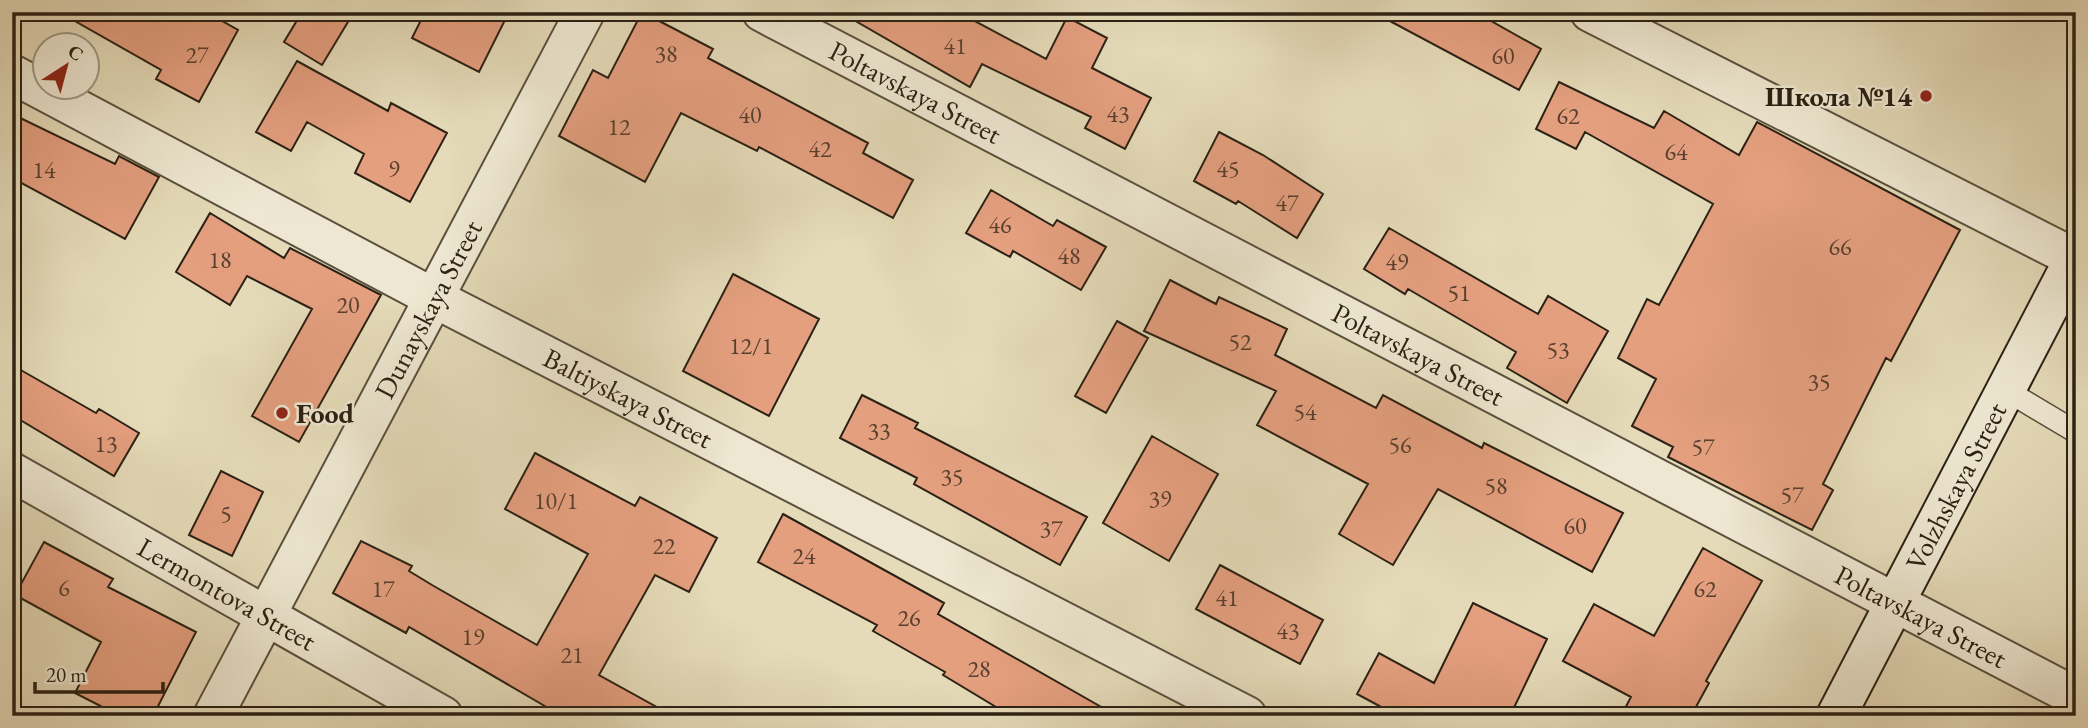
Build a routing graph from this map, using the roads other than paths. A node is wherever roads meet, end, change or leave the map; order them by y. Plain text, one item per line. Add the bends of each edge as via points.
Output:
1 (585, 12) edge
2 (762, 12) edge
3 (1590, 12) edge
4 (12, 74) edge
5 (2075, 257) edge
6 (433, 298) junction
7 (2004, 389) junction
8 (2076, 432) edge
9 (12, 472) edge
10 (1894, 604) junction
11 (265, 617) junction
12 (2076, 697) edge
13 (213, 716) edge
14 (443, 716) edge
15 (1247, 716) edge
16 (1836, 716) edge

1 - 6 street, Dunayskaya Street
2 - 10 street, Poltavskaya Street
3 - 5 street
4 - 6 street, Baltiyskaya Street
5 - 7 street, Volzhskaya Street
6 - 11 street, Dunayskaya Street
6 - 15 street, Baltiyskaya Street
7 - 8 lane
7 - 10 street, Volzhskaya Street
9 - 11 street, Lermontova Street
10 - 12 street, Poltavskaya Street
10 - 16 street, Volzhskaya Street
11 - 13 street, Dunayskaya Street
11 - 14 street, Lermontova Street

